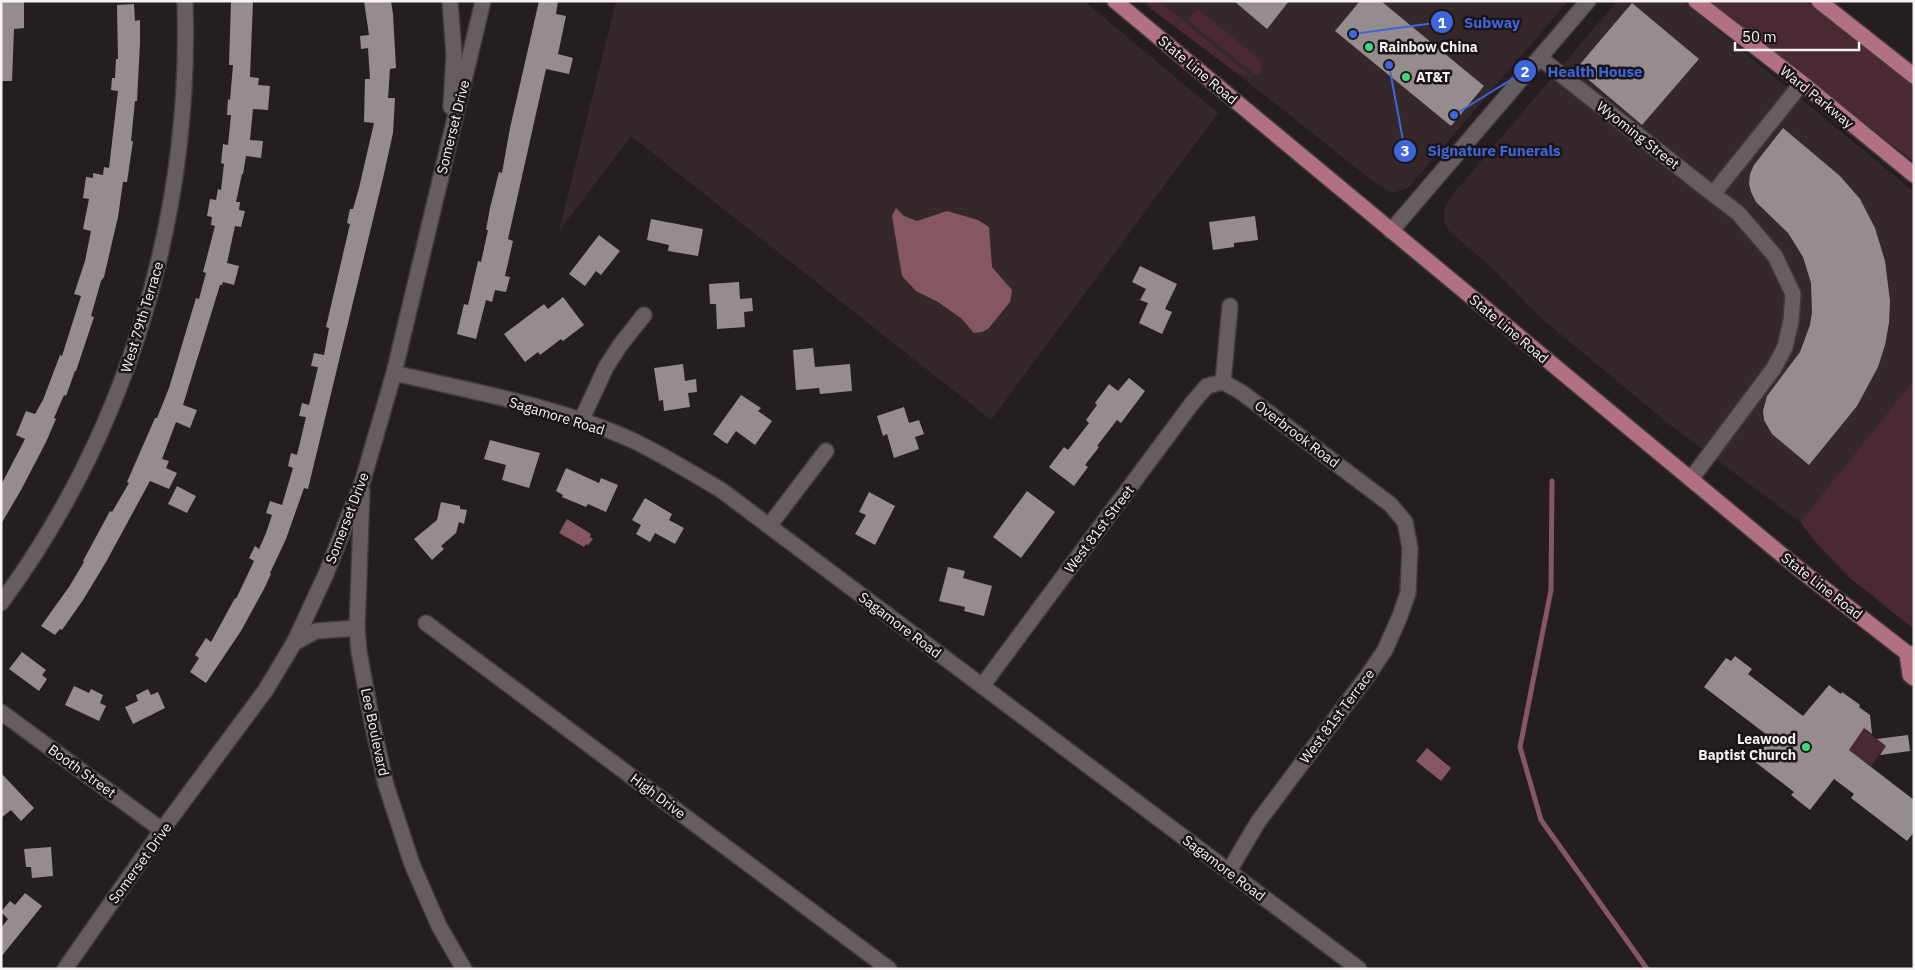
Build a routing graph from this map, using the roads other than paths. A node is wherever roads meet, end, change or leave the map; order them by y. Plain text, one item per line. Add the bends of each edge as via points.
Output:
1 (185, 1) edge
2 (450, 1) edge
3 (483, 1) edge
4 (1115, 1) edge
5 (1588, 1) edge
6 (1696, 1) edge
7 (1819, 1) edge
8 (1540, 58) junction
9 (1914, 76) edge
10 (1802, 83) junction
11 (448, 148) junction
12 (1914, 175) edge
13 (1713, 194) junction
14 (1392, 231) junction
15 (1230, 306) dead end
16 (644, 315) dead end
17 (394, 373) junction
18 (1223, 382) junction
19 (581, 421) junction
20 (826, 451) dead end
21 (1690, 479) junction
22 (363, 480) junction
23 (769, 526) junction
24 (1410, 548) joint
25 (1, 603) edge
26 (426, 623) dead end
27 (357, 628) junction
28 (294, 643) junction
29 (1910, 654) edge
30 (1914, 678) edge
31 (982, 686) junction
32 (1, 712) edge
33 (162, 830) junction
34 (1229, 871) junction
35 (64, 969) edge
36 (464, 969) edge
37 (890, 969) edge
38 (1358, 969) edge

1 - 25 street, West 79th Terrace via 184,86 174,187 145,315 109,412 72,490 44,541
2 - 11 street via 454,55
3 - 11 street, Somerset Drive
4 - 14 main road, State Line Road
5 - 8 street
6 - 10 main road, Ward Parkway
7 - 9 main road
8 - 13 street, Wyoming Street
8 - 14 street
10 - 12 main road, Ward Parkway
10 - 13 street
11 - 17 street, Somerset Drive
13 - 21 street, Wyoming Street via 1738,213 1776,256 1793,294 1791,321 1785,347 1774,368
14 - 21 main road, State Line Road
15 - 18 street
16 - 19 street via 606,367
17 - 19 street, Sagamore Road via 539,407
17 - 22 street, Somerset Drive
18 - 24 street, Overbrook Road via 1241,392 1392,505 1405,522
18 - 31 street, West 81st Street via 1207,386 1193,402
19 - 23 street, Sagamore Road via 670,459 721,490
20 - 23 street
21 - 29 main road, State Line Road via 1799,569
22 - 27 street, Lee Boulevard
22 - 28 street, Somerset Drive via 326,574
23 - 31 street, Sagamore Road
24 - 34 street, West 81st Terrace via 1408,593 1385,650 1258,822
26 - 37 street, High Drive
27 - 28 street via 316,631
27 - 36 street, Lee Boulevard via 370,713 386,785 412,864 439,926
28 - 33 street, Somerset Drive via 245,720
29 - 30 main road, State Line Road via 1910,675
31 - 34 street, Sagamore Road
32 - 33 street, Booth Street
33 - 35 street, Somerset Drive
34 - 38 street, Sagamore Road

